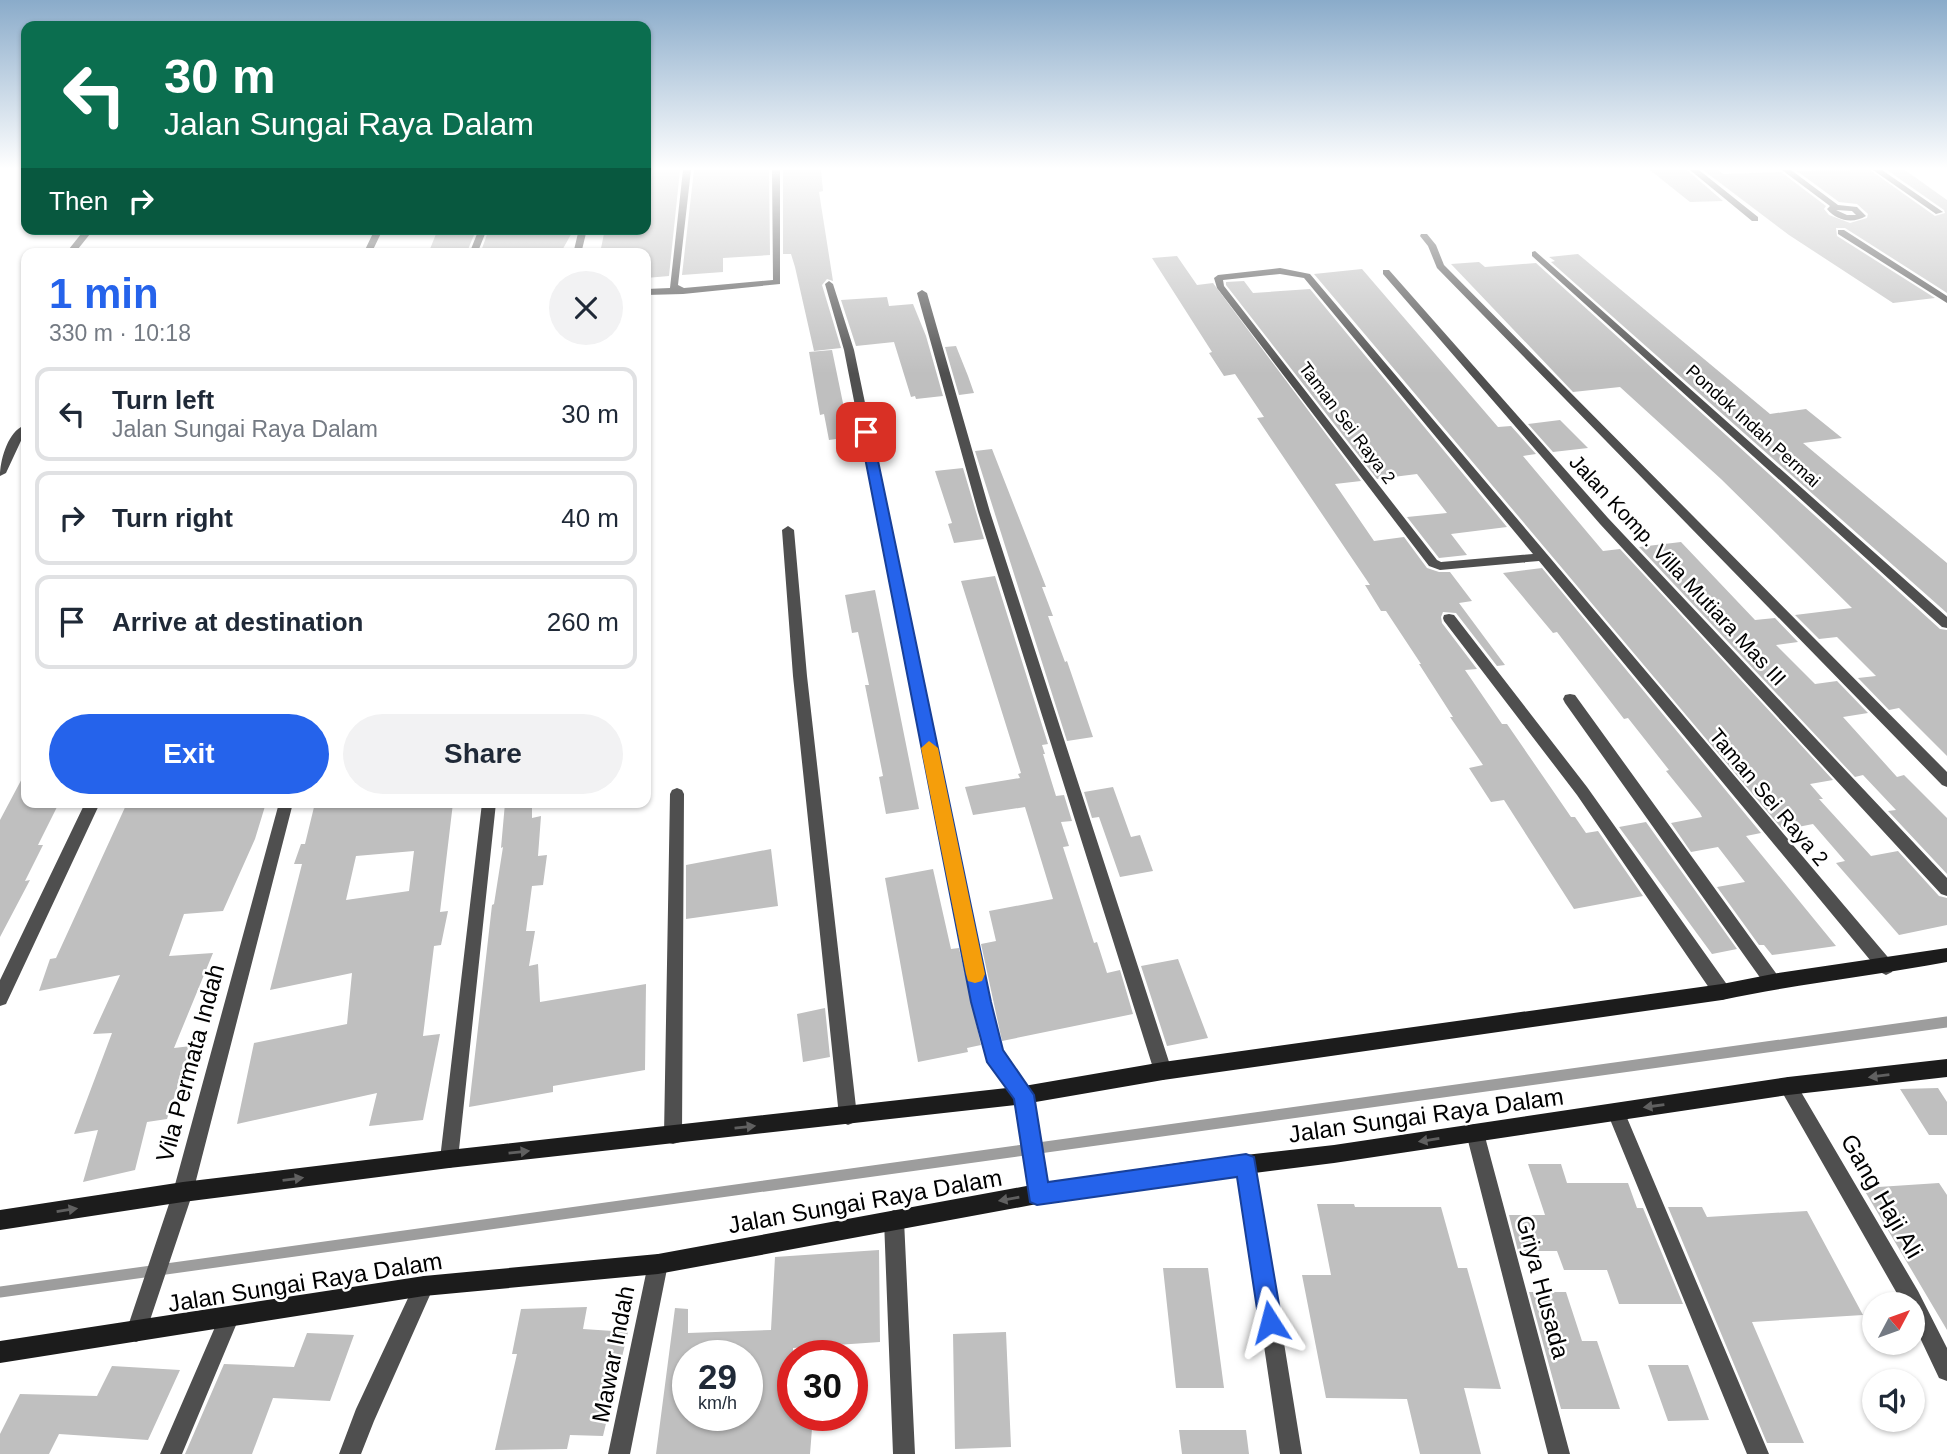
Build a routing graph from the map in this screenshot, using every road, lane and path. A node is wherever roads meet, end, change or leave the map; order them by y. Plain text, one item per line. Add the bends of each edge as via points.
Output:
1 (679, 238) edge
2 (777, 238) edge
3 (1426, 238) edge
4 (1850, 238) edge
5 (1535, 254) dead end
6 (1386, 272) dead end
7 (829, 284) dead end
8 (676, 290) junction
9 (651, 292) edge
10 (922, 293) dead end
11 (1947, 300) edge
12 (21, 430) dead end
13 (0, 473) edge
14 (788, 530) dead end
15 (1541, 557) junction
16 (1449, 618) dead end
17 (1947, 624) edge
18 (1570, 699) dead end
19 (1947, 781) edge
20 (677, 793) dead end
21 (91, 808) edge
22 (285, 808) edge
23 (488, 808) edge
24 (1947, 890) edge
25 (1947, 955) edge
26 (1886, 967) junction
27 (1772, 981) junction
28 (1722, 992) junction
29 (0, 998) edge
30 (1947, 1068) edge
31 (1163, 1071) junction
32 (1788, 1086) junction
33 (1026, 1104) junction
34 (1616, 1112) junction
35 (848, 1116) junction
36 (1475, 1133) junction
37 (673, 1135) junction
38 (449, 1159) junction
39 (1246, 1164) junction
40 (183, 1192) junction
41 (1037, 1194) junction
42 (0, 1220) edge
43 (894, 1220) junction
44 (658, 1264) junction
45 (424, 1286) junction
46 (229, 1318) junction
47 (136, 1332) junction
48 (0, 1352) edge
49 (1947, 1370) edge
50 (171, 1454) edge
51 (350, 1454) edge
52 (619, 1454) edge
53 (904, 1454) edge
54 (1291, 1454) edge
55 (1559, 1454) edge
56 (1758, 1454) edge

1 - 8 street
2 - 8 street via 777,282
3 - 19 street via 1440,266
4 - 11 street
5 - 17 street, Pondok Indah Permai
6 - 24 street, Jalan Komp. Villa Mutiara Mas III via 1604,521
7 - 33 street via 849,350 981,1002 995,1055
8 - 9 street
10 - 31 street via 984,512
12 - 13 street
14 - 35 street
15 - 15 street, Taman Sei Raya 2 via 1301,274 1280,271 1218,278 1430,560 1440,566
15 - 26 street, Taman Sei Raya 2
16 - 28 street via 1582,791
18 - 27 street
20 - 37 street
21 - 29 street
22 - 40 street, Vila Permata Indah
23 - 38 street
25 - 26 street
26 - 27 street
27 - 28 street
28 - 31 street
30 -> 32 street, Jalan Sungai Raya Dalam
31 - 33 street
32 -> 34 street, Jalan Sungai Raya Dalam
32 - 49 street, Gang Haji Ali via 1911,1298
33 - 35 street
33 - 41 street
34 - 36 street, Jalan Sungai Raya Dalam
34 - 56 street
37 -> 35 street
36 -> 39 street, Jalan Sungai Raya Dalam
36 - 55 street, Griya Husada
38 -> 37 street
40 -> 38 street
39 - 41 street, Jalan Sungai Raya Dalam
39 - 54 street
42 -> 40 street
40 - 47 street, Vila Permata Indah
41 -> 43 street, Jalan Sungai Raya Dalam
43 - 44 street, Jalan Sungai Raya Dalam
43 - 53 street
44 - 45 street, Jalan Sungai Raya Dalam
44 - 52 street, Mawar Indah
45 - 46 street, Jalan Sungai Raya Dalam
45 - 51 street
46 - 47 street, Jalan Sungai Raya Dalam
46 - 50 street
47 - 48 street, Jalan Sungai Raya Dalam

